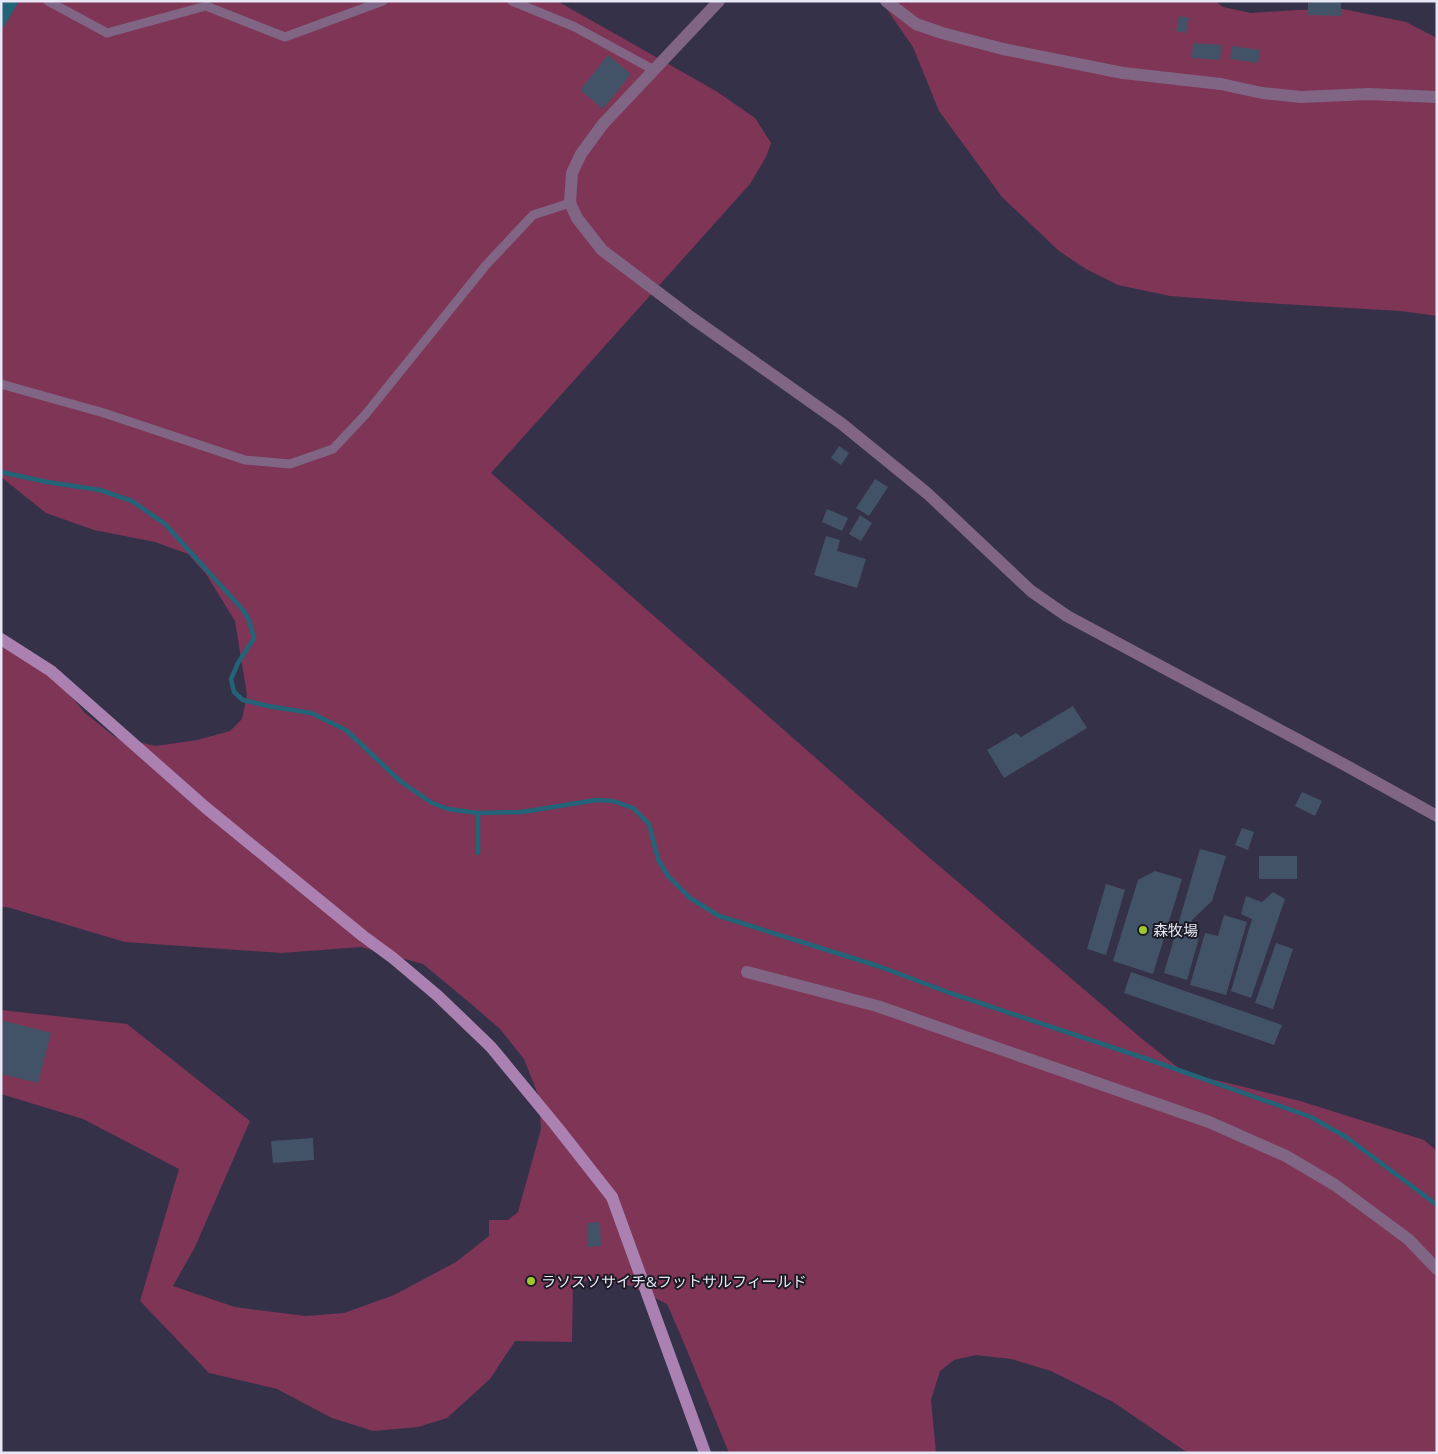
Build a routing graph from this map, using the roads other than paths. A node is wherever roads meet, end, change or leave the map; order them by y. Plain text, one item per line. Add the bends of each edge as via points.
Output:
1 (48, 1) edge
2 (383, 1) edge
3 (512, 1) edge
4 (719, 1) edge
5 (886, 1) edge
6 (654, 70) junction
7 (1437, 97) edge
8 (570, 203) junction
9 (1, 384) edge
10 (1, 639) edge
11 (1437, 816) edge
12 (747, 972) dead end
13 (1437, 1270) edge
14 (705, 1453) edge

1 - 2 lane via 107,33 206,6 284,37
3 - 6 lane via 575,27
4 - 6 street
5 - 7 street via 916,24 942,33 1123,73 1301,97 1368,94
6 - 8 street via 603,124 581,154 572,172
8 - 9 lane via 533,215 486,265 334,449 290,464 246,460
8 - 11 street via 577,218 602,250 842,424 928,494 1031,591 1067,616
10 - 14 street via 51,671 205,807 423,983 491,1047 612,1197
12 - 13 street via 877,1006 1210,1122 1286,1156 1335,1185 1408,1239

